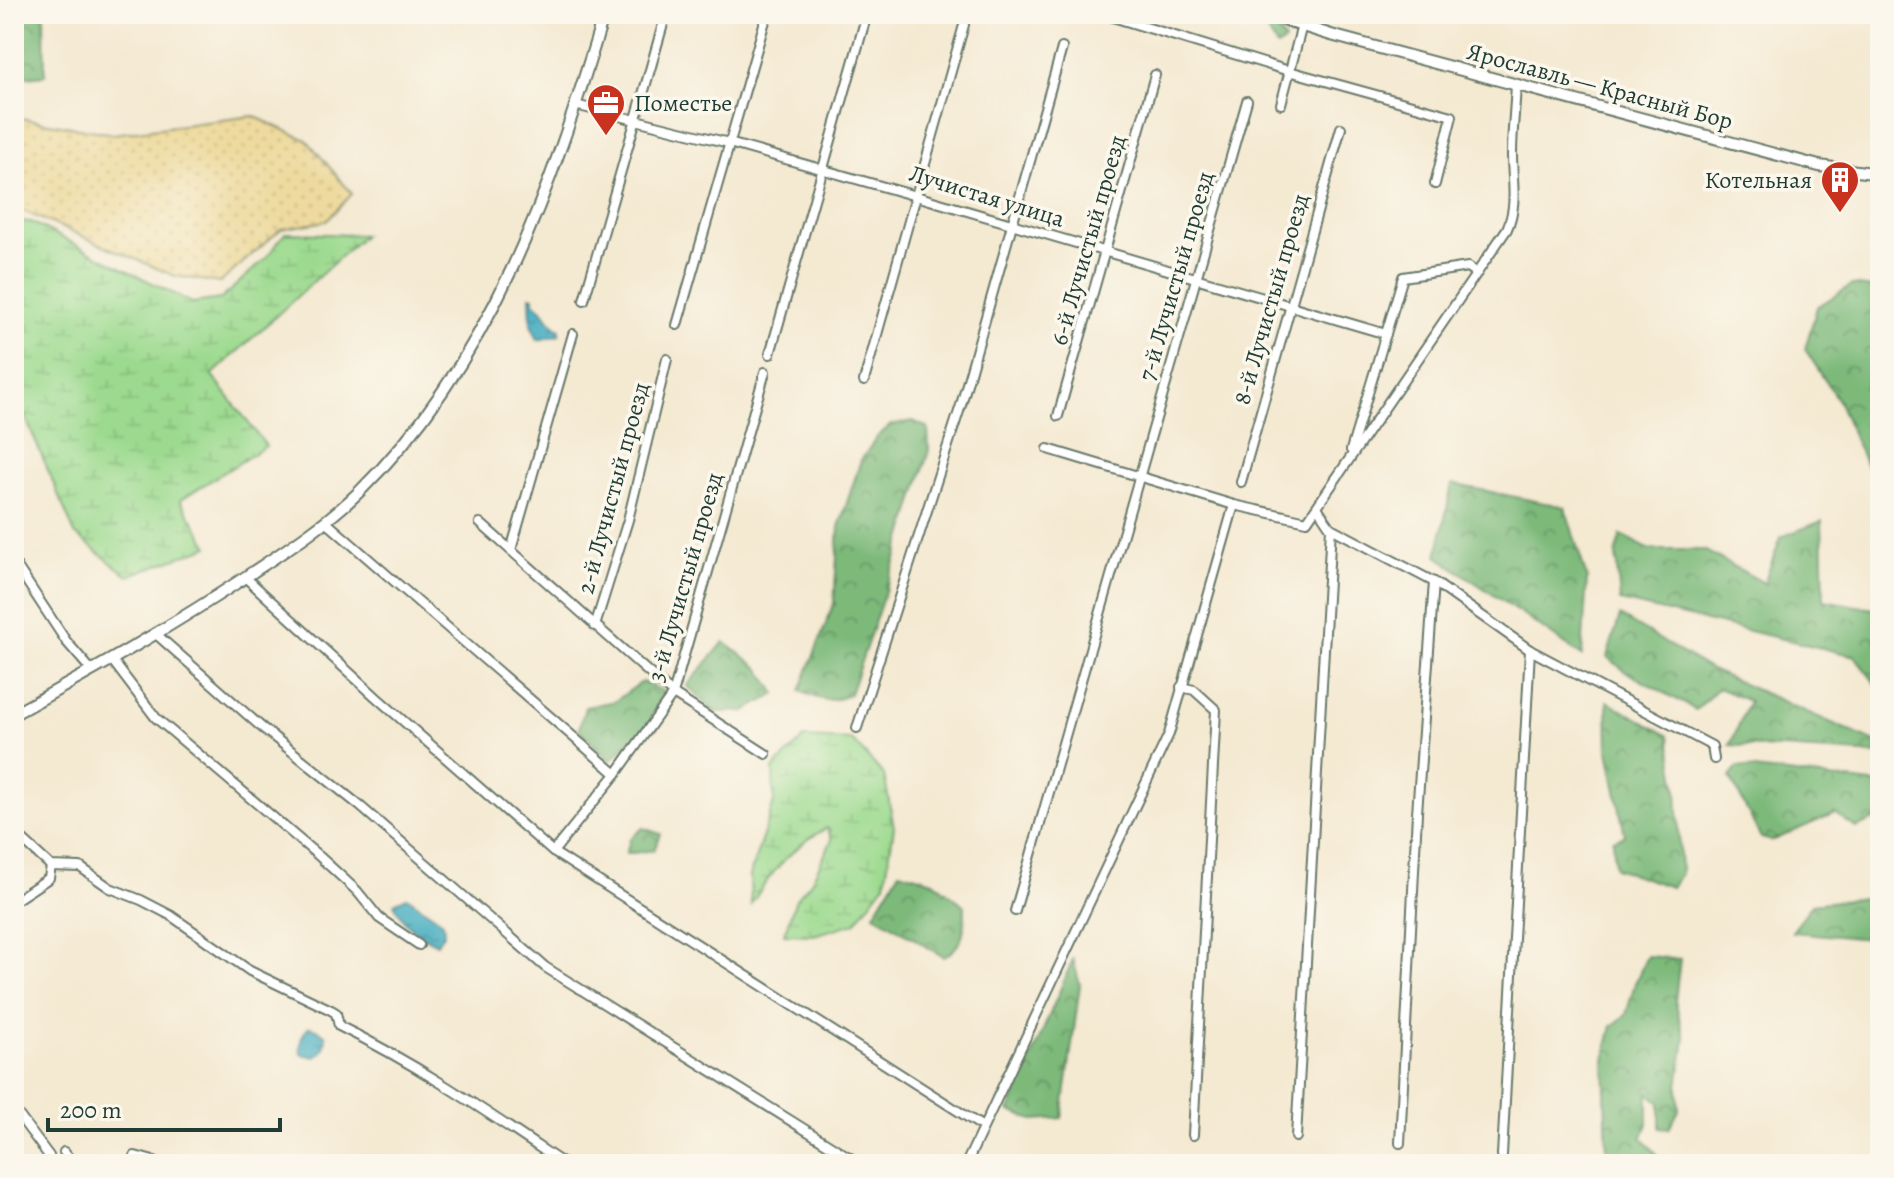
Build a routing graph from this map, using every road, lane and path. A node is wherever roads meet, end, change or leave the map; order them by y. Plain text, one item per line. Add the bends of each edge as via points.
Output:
1 (604, 14) edge
2 (666, 14) edge
3 (767, 14) edge
4 (867, 14) edge
5 (1103, 14) edge
6 (1265, 14) edge
7 (1304, 20) edge
8 (964, 25) dead end
9 (1062, 48) dead end
10 (1289, 71) junction
11 (1155, 75) dead end
12 (1516, 84) junction
13 (1247, 101) dead end
14 (1281, 104) dead end
15 (575, 105) junction
16 (636, 120) junction
17 (1341, 128) dead end
18 (729, 143) junction
19 (823, 170) junction
20 (1880, 174) edge
21 (1435, 184) dead end
22 (916, 196) junction
23 (1012, 225) junction
24 (1106, 252) junction
25 (1477, 273) junction
26 (1196, 279) junction
27 (584, 300) dead end
28 (1288, 307) junction
29 (677, 325) dead end
30 (573, 334) dead end
31 (1386, 334) junction
32 (770, 354) dead end
33 (667, 359) dead end
34 (765, 372) dead end
35 (864, 381) dead end
36 (1058, 416) dead end
37 (1048, 449) dead end
38 (1349, 459) junction
39 (1139, 479) junction
40 (1241, 482) dead end
41 (1234, 505) junction
42 (1317, 507) junction
43 (325, 521) junction
44 (480, 523) dead end
45 (1331, 528) junction
46 (511, 550) junction
47 (14, 562) edge
48 (245, 577) junction
49 (1434, 582) junction
50 (595, 626) junction
51 (156, 634) junction
52 (1530, 650) junction
53 (112, 660) junction
54 (92, 671) junction
55 (1181, 687) junction
56 (673, 694) junction
57 (14, 714) edge
58 (857, 728) dead end
59 (766, 754) dead end
60 (1714, 759) dead end
61 (616, 774) junction
62 (14, 832) edge
63 (553, 852) junction
64 (51, 866) junction
65 (14, 901) edge
66 (1015, 911) dead end
67 (419, 945) dead end
68 (14, 1109) edge
69 (983, 1127) junction
70 (1193, 1135) dead end
71 (1296, 1137) dead end
72 (1400, 1143) dead end
73 (64, 1152) dead end
74 (1502, 1155) dead end
75 (49, 1156) dead end
76 (135, 1156) dead end
77 (74, 1164) edge
78 (164, 1164) edge
79 (564, 1164) edge
80 (860, 1164) edge
81 (966, 1164) edge

1 - 15 street
2 - 16 street
3 - 18 street
4 - 19 street
5 - 10 street
6 - 7 street, Ярославль — Красный Бор
7 - 10 street
7 - 12 street, Ярославль — Красный Бор
8 - 22 street
9 - 23 street
10 - 14 street
10 - 21 street via 1452,116
11 - 24 street, 6-й Лучистый проезд
12 - 20 street, Ярославль — Красный Бор via 1819,166
12 - 25 street via 1514,214
13 - 26 street, 7-й Лучистый проезд
15 - 16 street, Лучистая улица
15 - 43 street via 530,232 477,340 435,404 359,492
16 - 18 street, Лучистая улица
16 - 27 street
17 - 28 street, 8-й Лучистый проезд
18 - 19 street, Лучистая улица
18 - 29 street
19 - 22 street, Лучистая улица
19 - 32 street
22 - 23 street, Лучистая улица
22 - 35 street
23 - 24 street, Лучистая улица
23 - 58 street via 961,405
24 - 26 street, Лучистая улица
24 - 36 street, 6-й Лучистый проезд
25 - 31 street via 1468,267 1403,277
25 - 38 street
26 - 28 street, Лучистая улица
26 - 39 street, 7-й Лучистый проезд
28 - 31 street, Лучистая улица
28 - 40 street, 8-й Лучистый проезд
30 - 46 street
31 - 38 street
33 - 50 street, 2-й Лучистый проезд via 628,520
34 - 56 street, 3-й Лучистый проезд
37 - 39 street
38 - 42 street
39 - 41 street
39 - 66 street, 7-й Лучистый проезд
41 - 42 street via 1307,521
41 - 55 street
42 - 45 street
43 - 48 street
43 - 61 street
44 - 46 street
45 - 49 street
45 - 71 street
46 - 50 street
47 - 54 street
48 - 51 street
48 - 63 street
49 - 52 street
49 - 72 street
50 - 56 street
51 - 53 street
51 - 80 street via 545,967
52 - 60 street via 1712,746
52 - 74 street
53 - 54 street
53 - 67 street via 156,718 320,857 379,918
54 - 57 street
55 - 69 street via 1169,734
55 - 70 street via 1194,690 1216,710
56 - 59 street
56 - 61 street, 3-й Лучистый проезд
61 - 63 street, 3-й Лучистый проезд
62 - 64 street
63 - 69 street
64 - 65 street via 49,878
64 - 79 street via 80,867 110,888 170,915 250,971 336,1013 339,1026 385,1048
68 - 75 street
69 - 81 street
73 - 77 street
76 - 78 street

